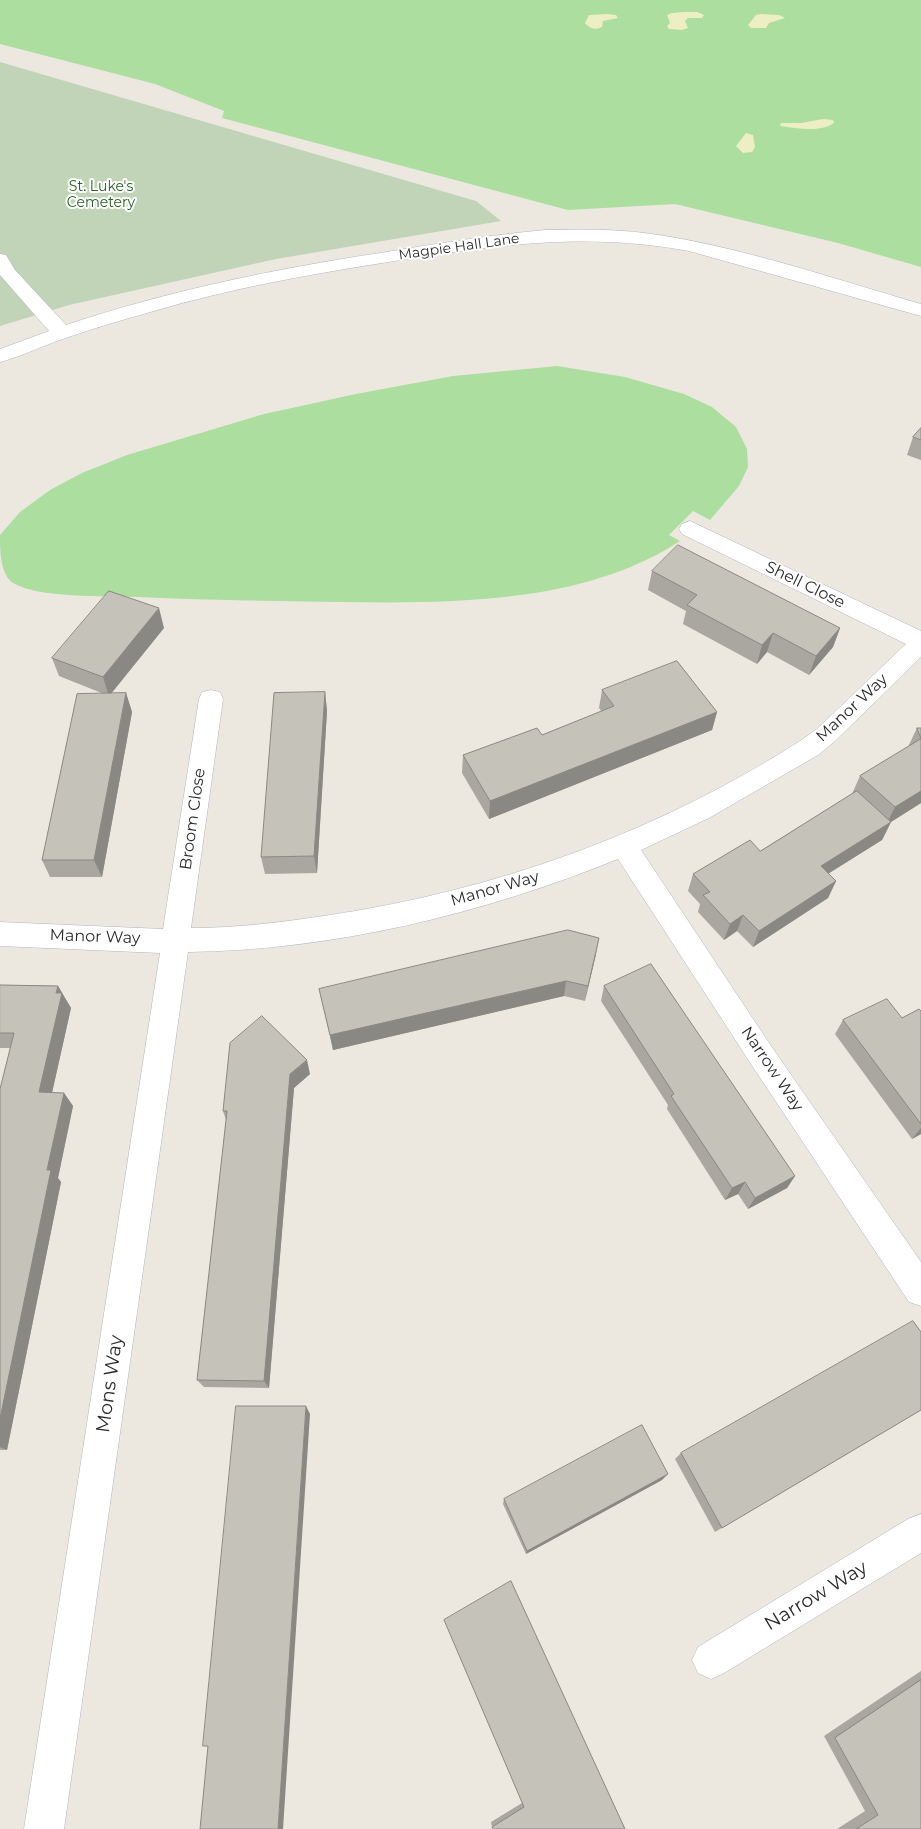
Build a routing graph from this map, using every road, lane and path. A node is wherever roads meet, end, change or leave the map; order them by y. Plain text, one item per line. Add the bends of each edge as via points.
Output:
1 (0, 259) edge
2 (921, 310) edge
3 (62, 333) junction
4 (0, 356) edge
5 (690, 529) dead end
6 (921, 642) edge
7 (211, 699) dead end
8 (624, 847) junction
9 (0, 934) edge
10 (176, 940) junction
11 (921, 1290) edge
12 (921, 1532) edge
13 (711, 1660) dead end
14 (44, 1829) edge

1 - 3 street via 7,272
2 - 3 street, Magpie Hall Lane via 689,245 630,237 555,235 445,248 282,276 173,299
3 - 4 street, Magpie Hall Lane
5 - 6 street, Shell Close
6 - 8 street, Manor Way via 816,743 716,804
7 - 10 street, Broom Close
8 - 10 street, Manor Way via 454,901 379,919 226,939
8 - 11 street, Narrow Way
9 - 10 street, Manor Way
10 - 14 street, Mons Way
12 - 13 street, Narrow Way

